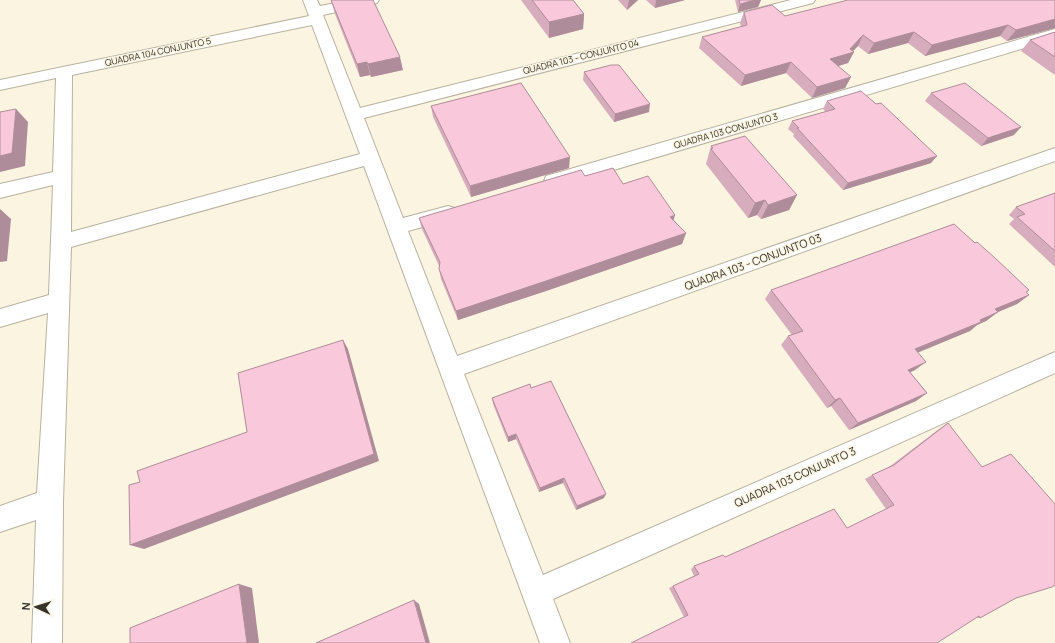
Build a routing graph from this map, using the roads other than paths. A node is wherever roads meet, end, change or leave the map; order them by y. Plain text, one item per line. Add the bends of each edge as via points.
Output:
1 (372, 0) edge
2 (808, 0) edge
3 (314, 11) edge
4 (1055, 34) edge
5 (64, 72) junction
6 (0, 85) edge
7 (354, 115) junction
8 (1055, 154) edge
9 (370, 158) junction
10 (62, 176) junction
11 (535, 187) edge
12 (0, 191) edge
13 (466, 207) edge
14 (397, 227) junction
15 (61, 242) junction
16 (60, 301) junction
17 (0, 318) edge
18 (1055, 362) edge
19 (451, 369) junction
20 (50, 502) junction
21 (0, 519) edge
22 (536, 592) junction
23 (47, 643) edge
24 (555, 643) edge

1 - 3 street, QUADRA 104 CONJUNTO 5
2 - 7 street, QUADRA 103 - CONJUNTO 04
3 - 5 street, QUADRA 104 CONJUNTO 5
3 - 7 street
4 - 11 street, QUADRA 103 CONJUNTO 3
5 - 6 street, QUADRA 104 CONJUNTO 5
5 - 10 street
7 - 9 street
8 - 19 street, QUADRA 103 - CONJUNTO 03
9 - 14 street
9 - 15 street
10 - 12 street
10 - 15 street
13 - 14 street
14 - 19 street
15 - 16 street
16 - 17 street
16 - 20 street
18 - 22 street, QUADRA 103 CONJUNTO 3
19 - 22 street
20 - 21 street
20 - 23 street
22 - 24 street

